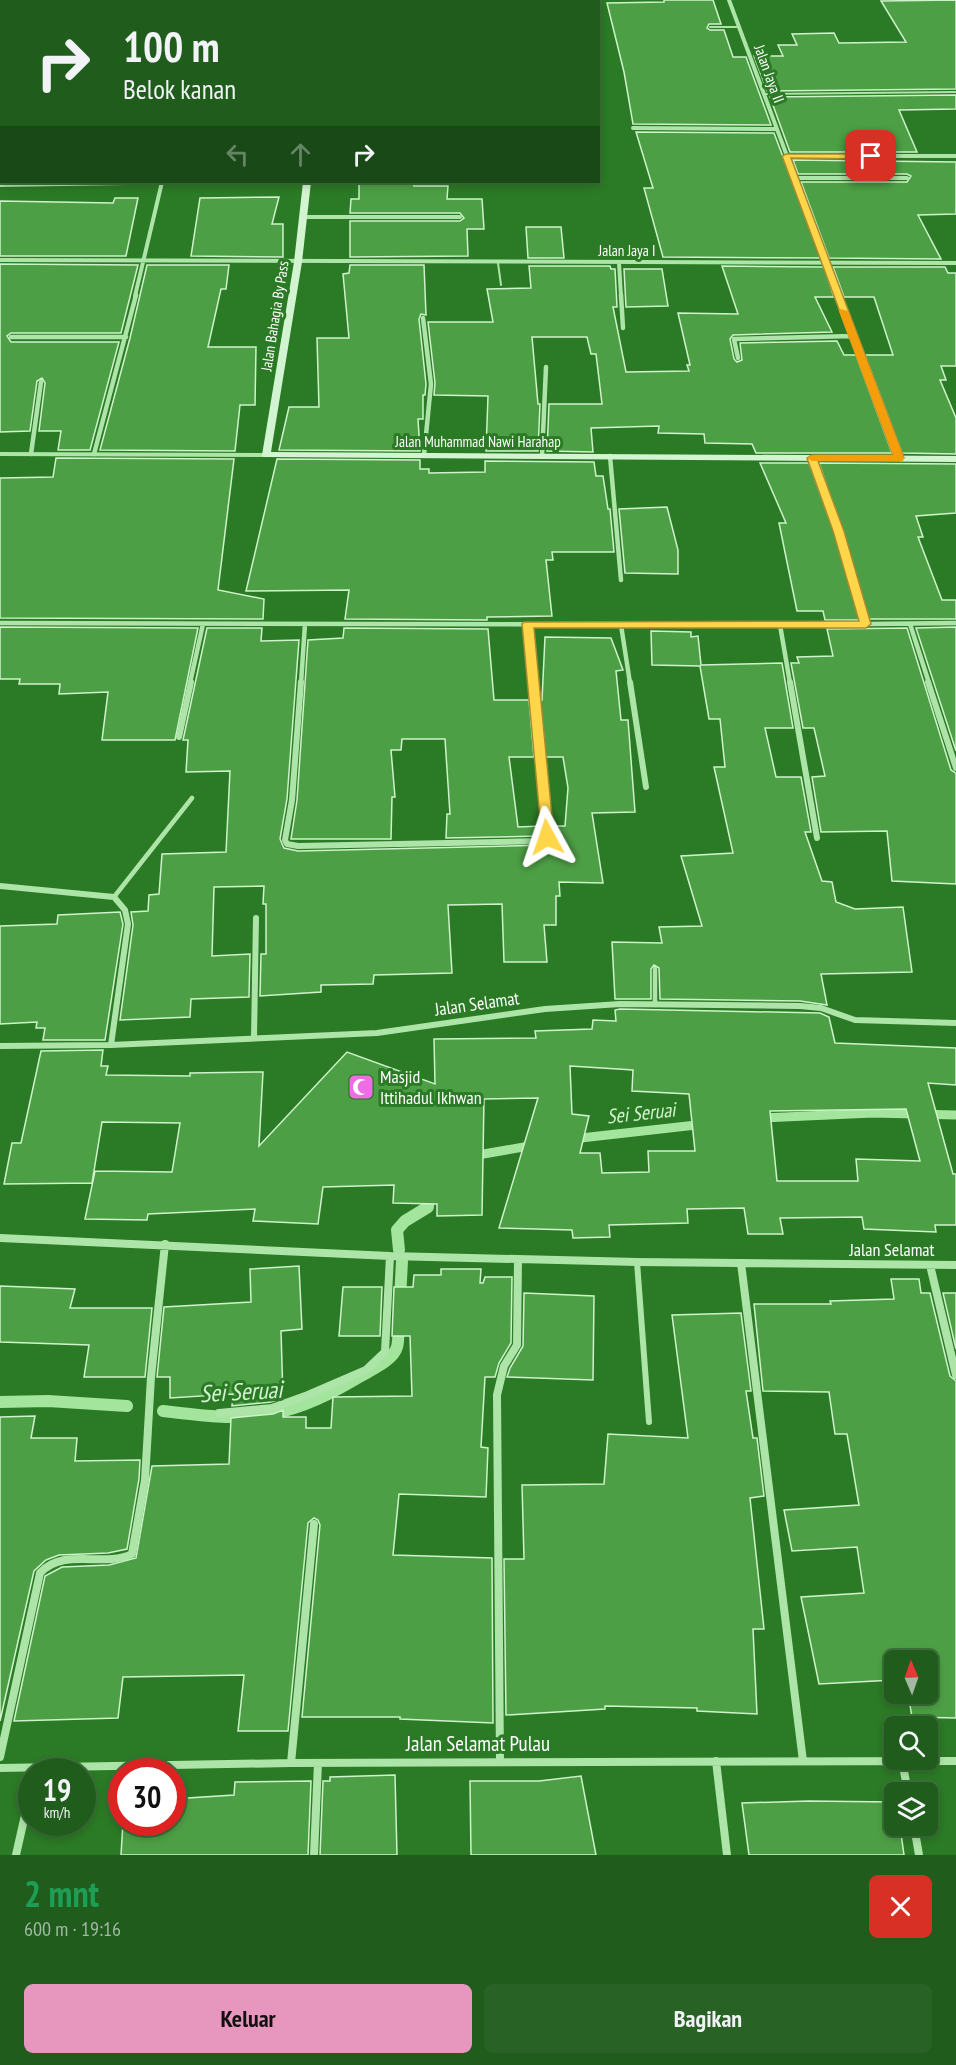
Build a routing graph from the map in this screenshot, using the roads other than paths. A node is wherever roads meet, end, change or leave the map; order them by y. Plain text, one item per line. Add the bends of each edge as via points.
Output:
1 (729, 0) edge
2 (710, 27) dead end
3 (740, 27) junction
4 (956, 92) edge
5 (764, 94) junction
6 (633, 128) dead end
7 (777, 129) junction
8 (786, 156) junction
9 (956, 156) edge
10 (794, 178) junction
11 (907, 178) dead end
12 (108, 183) edge
13 (162, 183) edge
14 (307, 183) edge
15 (0, 185) edge
16 (303, 217) junction
17 (460, 217) dead end
18 (0, 260) edge
19 (144, 260) junction
20 (298, 262) junction
21 (498, 263) junction
22 (619, 263) junction
23 (825, 263) junction
24 (956, 263) edge
25 (501, 285) dead end
26 (423, 318) dead end
27 (623, 328) dead end
28 (853, 336) junction
29 (11, 337) dead end
30 (126, 338) junction
31 (738, 358) dead end
32 (546, 367) dead end
33 (41, 382) dead end
34 (0, 454) edge
35 (31, 454) junction
36 (94, 454) junction
37 (266, 455) junction
38 (424, 455) junction
39 (542, 456) junction
40 (610, 456) junction
41 (812, 458) junction
42 (899, 458) junction
43 (956, 459) edge
44 (621, 580) dead end
45 (0, 623) edge
46 (956, 623) edge
47 (203, 624) junction
48 (306, 624) junction
49 (528, 624) junction
50 (866, 624) junction
51 (910, 624) junction
52 (621, 625) junction
53 (780, 625) junction
54 (179, 737) dead end
55 (956, 768) edge
56 (646, 787) dead end
57 (192, 798) dead end
58 (817, 838) dead end
59 (0, 886) edge
60 (114, 897) junction
61 (256, 918) dead end
62 (655, 969) dead end
63 (655, 1005) junction
64 (956, 1023) edge
65 (254, 1038) junction
66 (111, 1045) junction
67 (0, 1046) edge
68 (0, 1238) edge
69 (165, 1244) junction
70 (390, 1256) junction
71 (518, 1259) junction
72 (637, 1262) junction
73 (741, 1263) junction
74 (930, 1265) junction
75 (956, 1265) edge
76 (956, 1375) edge
77 (219, 1413) dead end
78 (649, 1422) dead end
79 (314, 1524) dead end
80 (0, 1757) edge
81 (716, 1761) junction
82 (803, 1761) junction
83 (884, 1761) edge
84 (938, 1761) edge
85 (956, 1761) edge
86 (500, 1762) junction
87 (291, 1763) junction
88 (318, 1763) junction
89 (0, 1768) edge
90 (96, 1768) edge
91 (18, 1769) edge
92 (20, 1836) edge
93 (916, 1836) edge
94 (16, 1855) edge
95 (314, 1855) edge
96 (727, 1855) edge
97 (919, 1855) edge

1 - 3 street, Jalan Jaya II
2 - 3 lane
3 - 5 street, Jalan Jaya II
4 - 5 lane
5 - 7 street, Jalan Jaya II
6 - 7 street
7 - 8 street, Jalan Jaya II
8 - 9 street
8 - 10 street, Jalan Jaya II
10 - 11 street
10 - 23 street, Jalan Jaya II
12 - 15 street
13 - 19 street
14 - 16 main road, Jalan Bahagia By Pass
16 - 17 street
16 - 20 main road, Jalan Bahagia By Pass
18 - 19 street, Jalan Jaya I
19 - 20 street, Jalan Jaya I
19 - 30 street
20 - 21 street, Jalan Jaya I
20 - 37 main road, Jalan Bahagia By Pass
21 - 22 street, Jalan Jaya I
21 - 25 lane
22 - 23 street, Jalan Jaya I
22 - 27 street
23 - 24 street, Jalan Jaya I
23 - 28 street, Jalan Jaya II
26 - 38 street via 431,384
28 - 31 street via 734,339
28 - 42 street, Jalan Jaya II
29 - 30 street
30 - 36 street
32 - 39 street
33 - 35 street
34 - 35 street, Jalan Muhammad Nawi Harahap
35 - 36 street, Jalan Muhammad Nawi Harahap
36 - 37 street, Jalan Muhammad Nawi Harahap
37 - 38 main road, Jalan Muhammad Nawi Harahap
38 - 39 main road, Jalan Muhammad Nawi Harahap
39 - 40 main road, Jalan Muhammad Nawi Harahap
40 - 41 main road, Jalan Muhammad Nawi Harahap
40 - 44 street
41 - 42 main road, Jalan Muhammad Nawi Harahap
41 - 50 street
42 - 43 main road, Jalan Muhammad Nawi Harahap
45 - 47 street
46 - 51 street
47 - 48 street
47 - 54 street
48 - 49 street
48 - 49 street via 292,800 285,840 298,846 545,839
49 - 52 street
50 - 51 street
50 - 53 street
51 - 55 street
52 - 53 street
52 - 56 street
53 - 58 street
57 - 60 lane
59 - 60 street
60 - 66 street via 125,910 128,924
61 - 65 street
62 - 63 lane
63 - 64 street, Jalan Selamat via 800,1006 821,1008 855,1020
63 - 65 street, Jalan Selamat via 545,1009 377,1033
65 - 66 street, Jalan Selamat
66 - 67 street, Jalan Selamat
68 - 69 street, Jalan Selamat
69 - 70 street, Jalan Selamat
69 - 80 street via 145,1480 132,1554 127,1558 61,1561 44,1567 40,1573
70 - 71 street, Jalan Selamat
70 - 77 street via 385,1352 366,1370 272,1408
71 - 72 street, Jalan Selamat
71 - 86 street via 517,1345 504,1366 497,1395
72 - 73 street, Jalan Selamat
72 - 78 lane
73 - 74 street, Jalan Selamat
73 - 82 street
74 - 75 street, Jalan Selamat
74 - 76 street
79 - 87 street
81 - 82 street, Jalan Selamat Pulau
81 - 86 street, Jalan Selamat Pulau
81 - 96 street
82 - 83 street, Jalan Selamat Pulau
84 - 85 street, Jalan Selamat Pulau
86 - 88 street, Jalan Selamat Pulau
87 - 88 street, Jalan Selamat Pulau
87 - 90 street, Jalan Selamat Pulau
88 - 95 street
89 - 91 street, Jalan Selamat Pulau
92 - 94 street
93 - 97 street

